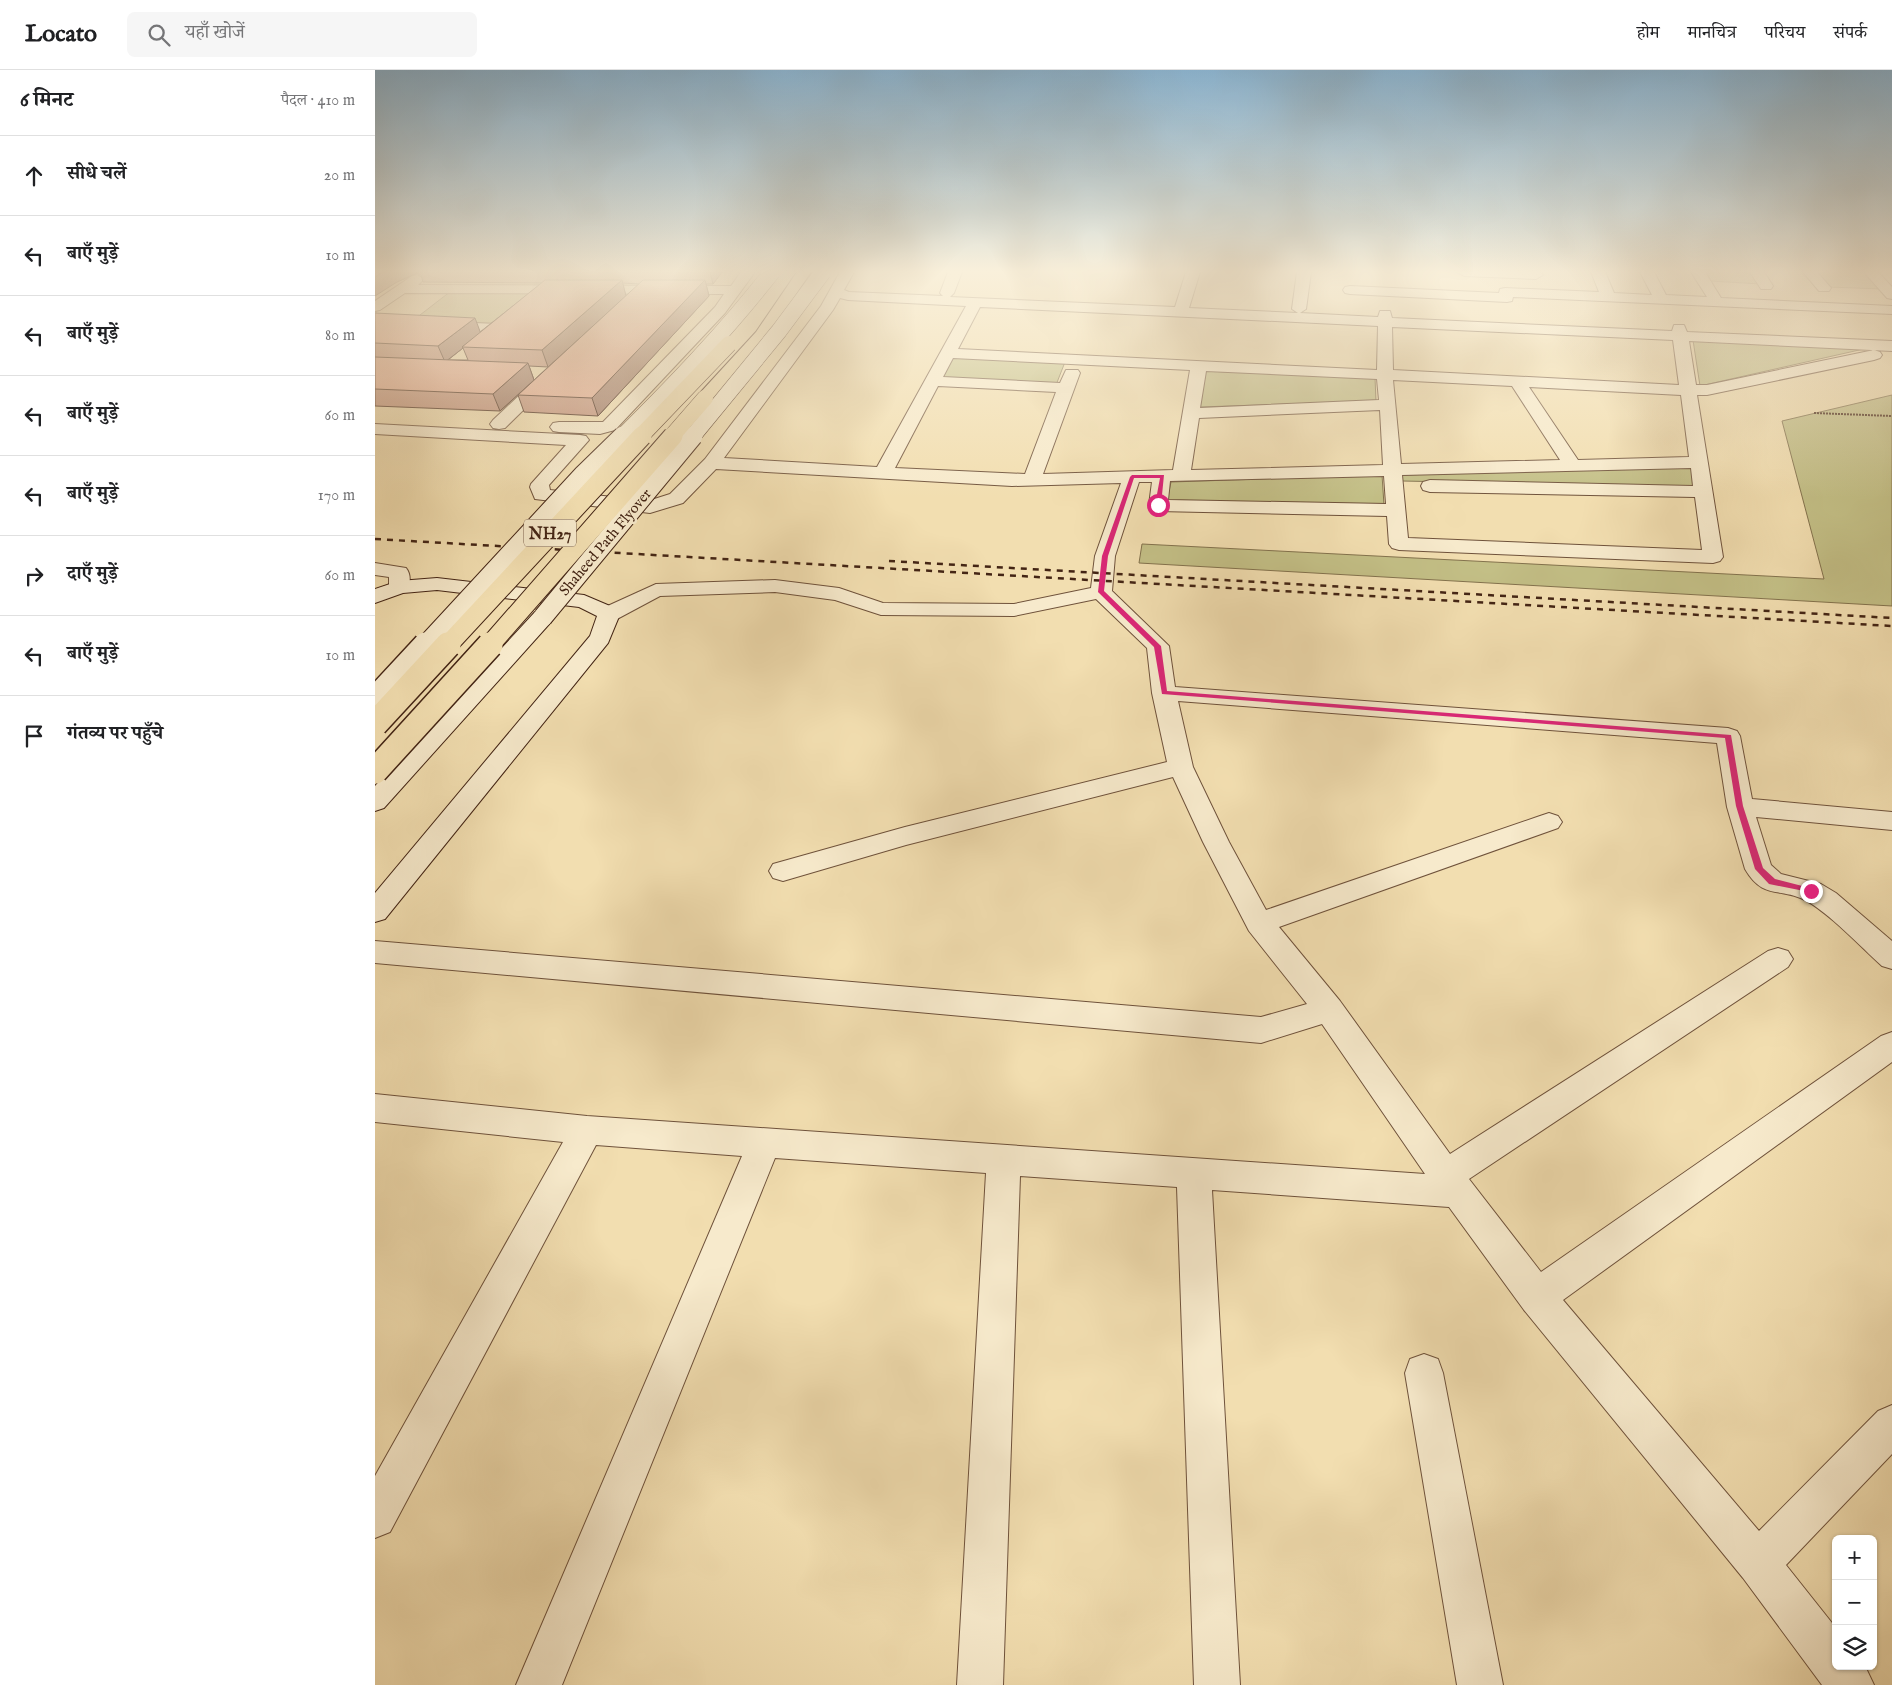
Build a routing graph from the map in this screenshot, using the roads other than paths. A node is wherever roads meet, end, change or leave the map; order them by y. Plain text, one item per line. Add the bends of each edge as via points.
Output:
1 (684, 347) edge
2 (716, 347) edge
3 (717, 347) edge
4 (749, 347) edge
5 (765, 347) edge
6 (798, 347) edge
7 (951, 347) edge
8 (1385, 347) edge
9 (1682, 347) edge
10 (1889, 347) edge
11 (948, 353) junction
12 (1077, 359) junction
13 (1199, 365) junction
14 (746, 371) junction
15 (533, 373) edge
16 (1385, 375) junction
17 (932, 381) junction
18 (1517, 382) junction
19 (1066, 388) junction
20 (1689, 390) junction
21 (705, 398) junction
22 (1388, 405) junction
23 (1191, 413) junction
24 (375, 418) edge
25 (499, 424) junction
26 (375, 429) edge
27 (375, 442) edge
28 (569, 452) junction
29 (1700, 462) junction
30 (711, 463) junction
31 (1572, 465) junction
32 (883, 473) junction
33 (1159, 476) junction
34 (1394, 478) junction
35 (1032, 479) junction
36 (1704, 492) junction
37 (1396, 510) junction
38 (375, 569) edge
39 (399, 586) junction
40 (1101, 592) junction
41 (375, 597) edge
42 (375, 610) edge
43 (609, 614) junction
44 (1164, 693) junction
45 (375, 700) edge
46 (375, 724) edge
47 (1181, 767) junction
48 (375, 771) edge
49 (375, 802) edge
50 (1739, 806) junction
51 (1892, 821) edge
52 (1549, 822) dead end
53 (783, 871) dead end
54 (375, 912) edge
55 (1259, 923) junction
56 (375, 952) edge
57 (1892, 958) edge
58 (1778, 959) dead end
59 (1329, 1010) junction
60 (1892, 1045) edge
61 (375, 1108) edge
62 (587, 1130) junction
63 (764, 1143) junction
64 (1004, 1160) junction
65 (1194, 1174) junction
66 (1452, 1184) junction
67 (1537, 1297) junction
68 (1424, 1373) dead end
69 (1892, 1425) edge
70 (375, 1517) edge
71 (1758, 1563) junction
72 (1832, 1661) edge
73 (1839, 1670) edge
74 (539, 1685) edge
75 (980, 1685) edge
76 (1217, 1685) edge
77 (1480, 1685) edge
78 (1851, 1685) edge

1 - 25 street via 607,428
2 - 45 street, bridge via 584,474
3 - 46 highway, NH27, bridge
4 - 21 highway, Shaheed Path Flyover / NH27
5 - 14 street, Shaheed Path Flyover, bridge
6 - 30 street
7 - 11 street
8 - 16 street
9 - 20 street
10 - 20 street via 1888,352 1707,390
11 - 12 street
11 - 17 street
12 - 13 street
12 - 19 street
13 - 16 street
13 - 23 street
14 - 21 highway, bridge
14 - 49 street, Shaheed Path Flyover, bridge via 543,617
15 - 25 street via 555,371
16 - 18 street
16 - 22 street
17 - 19 street
17 - 32 street
18 - 20 street
18 - 31 street
19 - 35 street
20 - 29 street
21 - 48 highway, Shaheed Path Flyover / NH27, bridge via 519,613
22 - 23 street
22 - 34 street
23 - 33 street
24 - 25 street
26 - 28 street via 580,440
27 - 28 street
28 - 30 street via 540,484 542,495 650,506 679,497
29 - 31 street
29 - 36 street
30 - 32 street
31 - 34 street
32 - 35 street
33 - 34 street
33 - 35 street
33 - 37 street via 1158,505
33 - 40 street via 1105,556
34 - 36 street
34 - 37 street
36 - 37 street via 1713,557 1399,544
38 - 39 street via 399,572
39 - 41 street
39 - 42 street
39 - 43 street via 437,584 583,601
40 - 43 street via 1014,610 881,608 839,594 775,586 656,590
40 - 44 street via 1158,646
43 - 54 street via 600,638
44 - 47 street
44 - 50 street via 1728,736
47 - 53 street via 905,836
47 - 55 street
50 - 51 street
50 - 57 street via 1759,869 1772,882 1811,891 1826,900
52 - 55 street
55 - 59 street
56 - 59 street via 1261,1030
58 - 66 street
59 - 66 street
60 - 67 street
61 - 62 street
62 - 63 street
62 - 70 street
63 - 64 street
63 - 74 street
64 - 65 street
64 - 75 street
65 - 66 street
65 - 76 street
66 - 67 street
67 - 71 street
68 - 77 street
69 - 71 street
71 - 72 street
73 - 78 street

